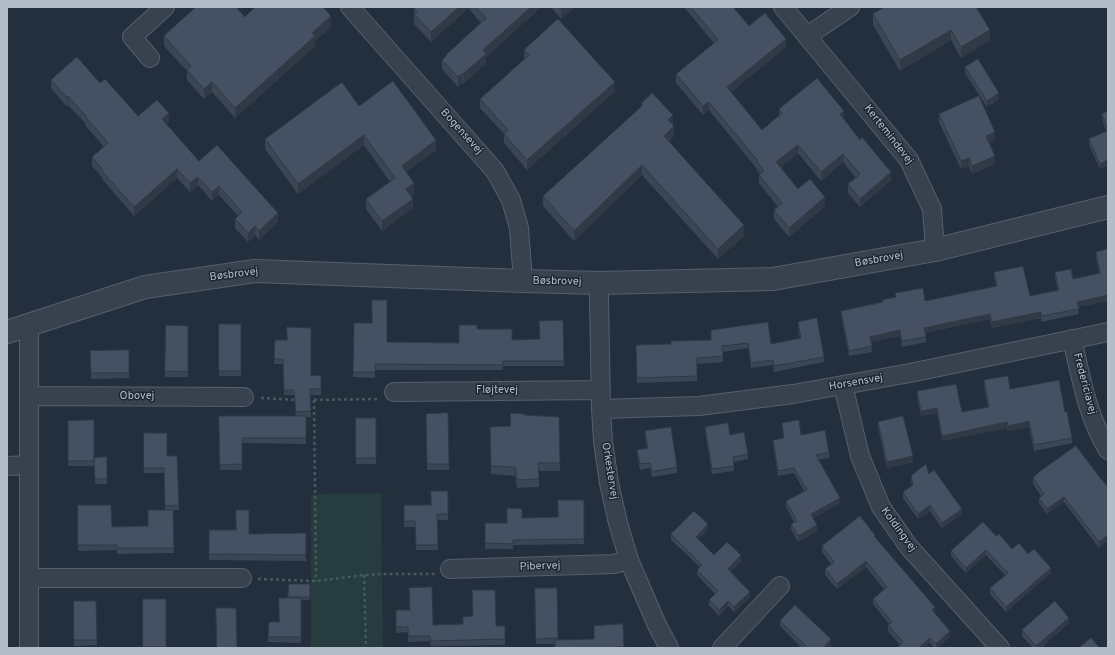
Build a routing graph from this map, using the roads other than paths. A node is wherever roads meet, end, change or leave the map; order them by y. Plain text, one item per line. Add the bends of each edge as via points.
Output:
1 (165, 7) edge
2 (350, 7) edge
3 (783, 7) edge
4 (850, 7) edge
5 (807, 36) junction
6 (150, 58) dead end
7 (1108, 207) edge
8 (935, 250) junction
9 (523, 281) junction
10 (600, 283) junction
11 (29, 325) junction
12 (7, 332) edge
13 (1108, 332) edge
14 (1072, 339) junction
15 (843, 385) junction
16 (601, 390) junction
17 (394, 392) road end
18 (29, 396) junction
19 (244, 397) road end
20 (601, 409) junction
21 (1108, 450) edge
22 (29, 465) junction
23 (7, 466) edge
24 (629, 560) junction
25 (450, 570) road end
26 (29, 578) junction
27 (242, 578) road end
28 (780, 586) dead end
29 (29, 648) edge
30 (669, 648) edge
31 (722, 648) edge
32 (1000, 648) edge

1 - 6 street via 132,37
2 - 9 street, Bogensevej via 495,171 511,200 519,228
3 - 5 street, Kertemindevej
4 - 5 street
5 - 8 street, Kertemindevej via 909,160 932,209
7 - 8 street, Bøsbrovej
8 - 10 street, Bøsbrovej via 772,279
9 - 10 street, Bøsbrovej
9 - 11 street, Bøsbrovej via 255,271 145,287
10 - 16 street, Orkestervej
11 - 12 street, Bøsbrovej
11 - 18 street
13 - 14 street, Horsensvej
14 - 15 street, Horsensvej
14 - 21 street, Fredericiavej via 1088,408 1100,438
15 - 20 street, Horsensvej via 700,406
15 - 32 street, Koldingvej via 860,456 881,508 909,547
16 - 17 street, Fløjtevej
16 - 20 street, Orkestervej
18 - 19 street, Obovej
18 - 22 street
20 - 24 street, Orkestervej via 609,483
22 - 23 street
22 - 26 street
24 - 25 street, Pibervej via 614,564
24 - 30 street, Orkestervej
26 - 27 street
26 - 29 street
28 - 31 street

